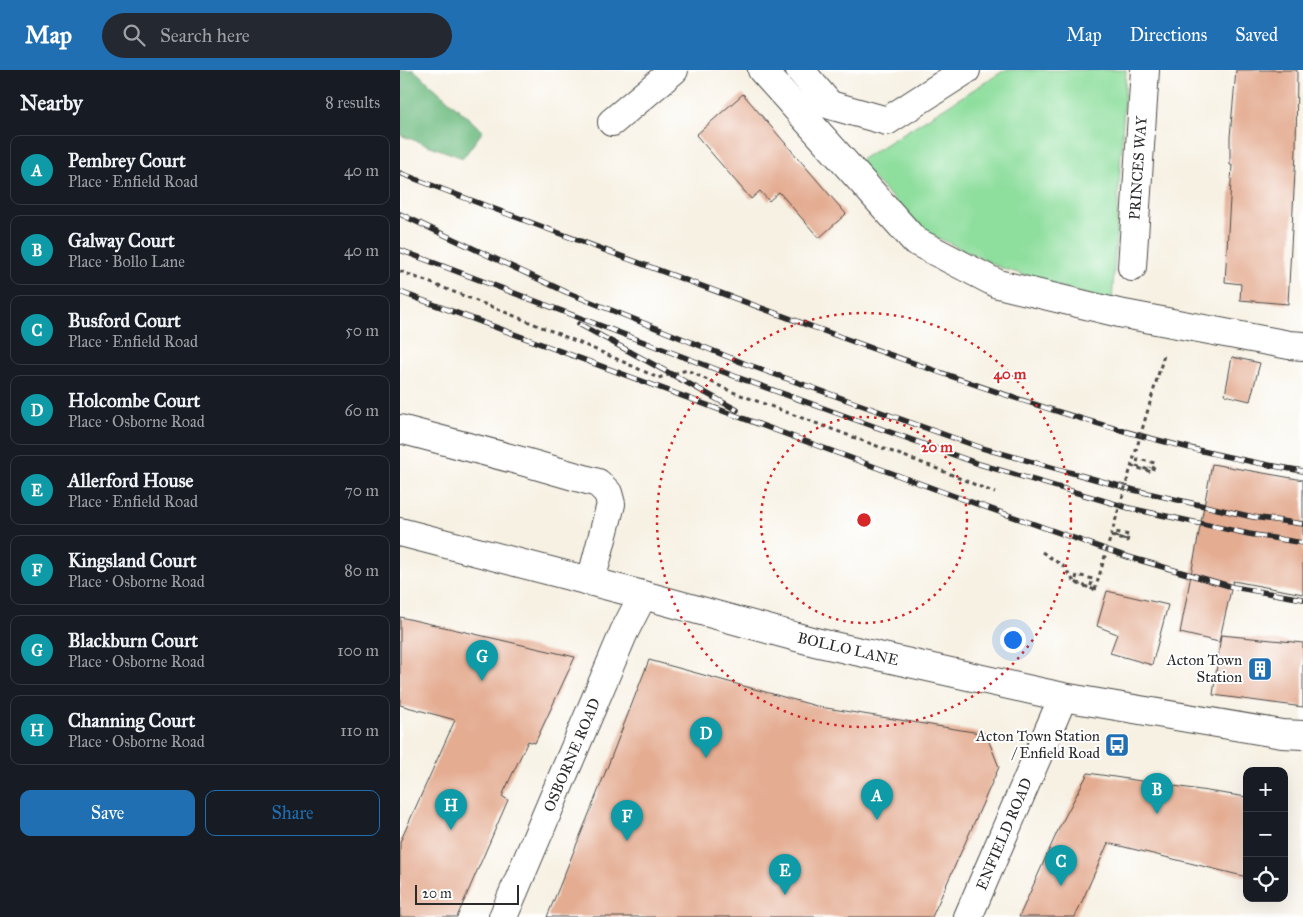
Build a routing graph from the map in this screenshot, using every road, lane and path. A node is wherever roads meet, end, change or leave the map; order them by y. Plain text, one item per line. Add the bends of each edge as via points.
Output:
1 (674, 70) edge
2 (762, 70) edge
3 (800, 70) edge
4 (966, 70) edge
5 (1145, 70) edge
6 (612, 122) dead end
7 (1132, 267) dead end
8 (400, 271) edge
9 (1303, 346) edge
10 (1164, 355) dead end
11 (400, 429) edge
12 (1131, 466) junction
13 (1150, 467) dead end
14 (995, 494) dead end
15 (400, 532) edge
16 (1111, 536) junction
17 (1127, 536) dead end
18 (1042, 552) dead end
19 (590, 581) junction
20 (643, 595) junction
21 (1063, 697) junction
22 (1303, 735) edge
23 (503, 917) edge
24 (968, 917) edge

1 - 6 street
2 - 9 street via 915,241 998,284 1119,313
3 - 4 street via 830,105 886,121
5 - 7 street, PRINCES WAY
8 - 14 path via 556,332 658,378 687,370 730,392 933,467
10 - 12 path, bridge
11 - 19 street via 598,483 608,493 611,504
12 - 13 path via 1152,472 1155,464 1138,459 1136,466 1150,470
12 - 16 path, bridge
15 - 19 street, BOLLO LANE
16 - 17 path via 1127,541 1128,535 1116,532 1115,536 1126,540
16 - 18 path, bridge via 1095,590 1088,587 1075,582 1077,575 1093,579 1090,588 1075,583 1063,566
19 - 20 street, BOLLO LANE
20 - 21 street, BOLLO LANE via 815,642
20 - 23 street, OSBORNE ROAD via 614,654
21 - 22 street, BOLLO LANE
21 - 24 street, ENFIELD ROAD

